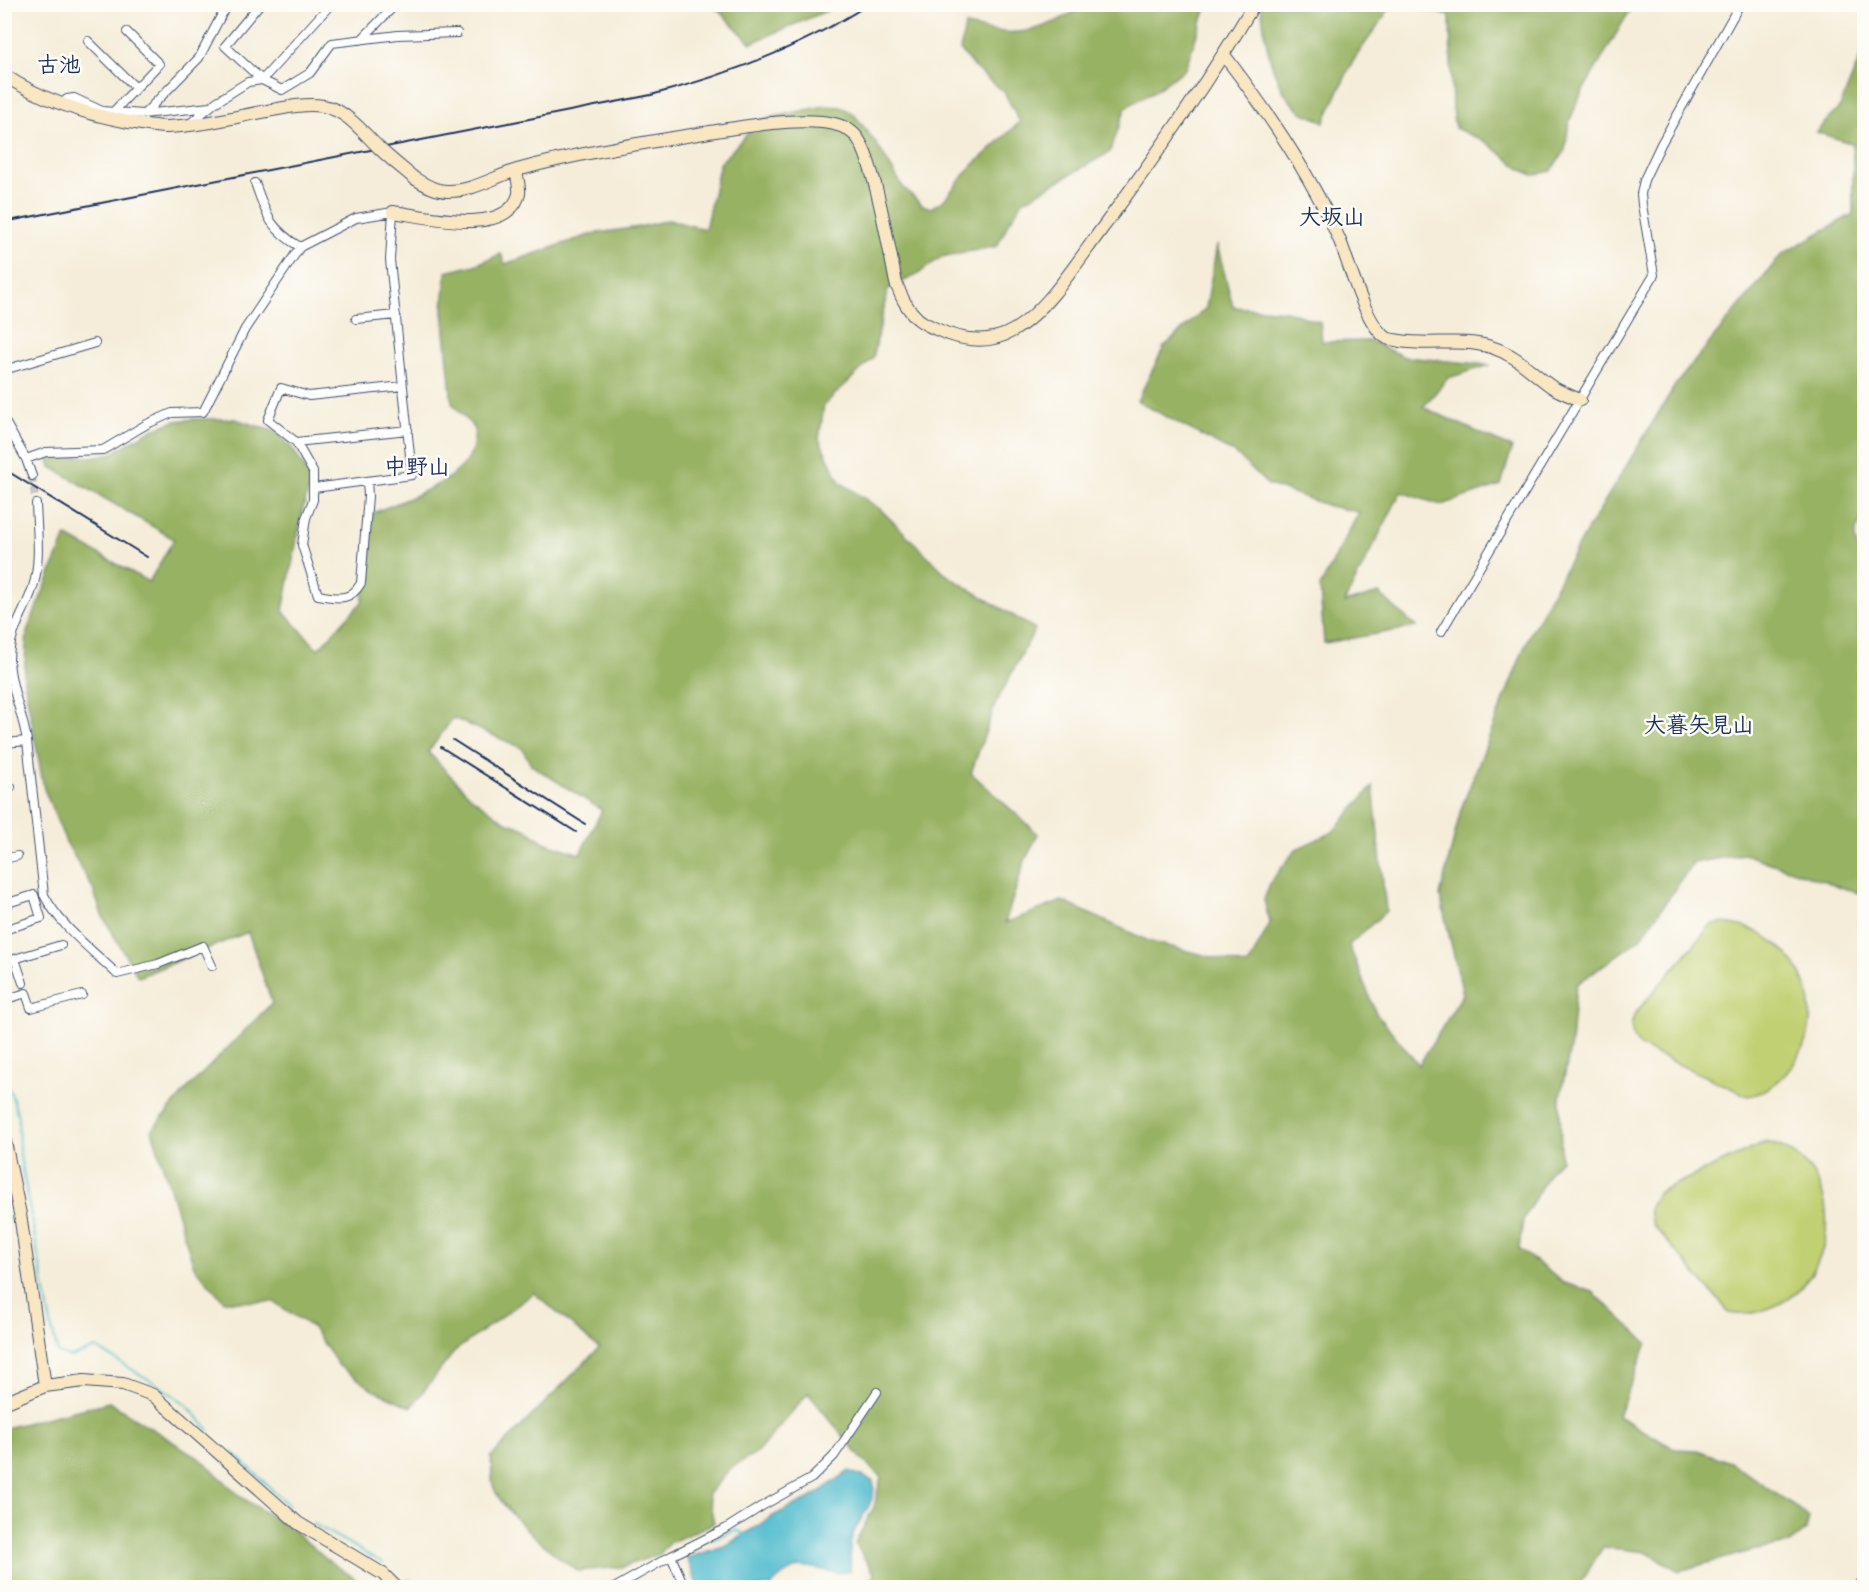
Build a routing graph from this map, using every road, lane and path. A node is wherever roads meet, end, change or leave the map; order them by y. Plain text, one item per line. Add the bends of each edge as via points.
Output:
1 (230, 4) edge
2 (260, 4) edge
3 (332, 4) edge
4 (396, 4) edge
5 (1254, 4) edge
6 (1740, 4) edge
7 (127, 32) dead end
8 (457, 33) dead end
9 (361, 40) junction
10 (88, 41) dead end
11 (1224, 56) junction
12 (4, 75) edge
13 (262, 80) junction
14 (136, 88) junction
15 (61, 104) junction
16 (210, 107) junction
17 (114, 111) junction
18 (143, 114) junction
19 (188, 125) junction
20 (516, 171) junction
21 (255, 183) dead end
22 (393, 212) junction
23 (300, 247) junction
24 (396, 315) junction
25 (356, 319) dead end
26 (95, 344) dead end
27 (4, 370) edge
28 (403, 386) junction
29 (1580, 400) junction
30 (4, 420) edge
31 (408, 430) junction
32 (296, 442) junction
33 (26, 459) junction
34 (32, 477) tunnel mouth
35 (367, 481) junction
36 (314, 488) junction
37 (36, 504) tunnel mouth
38 (4, 617) edge
39 (4, 622) edge
40 (1441, 632) dead end
41 (27, 741) junction
42 (4, 743) edge
43 (17, 856) dead end
44 (5, 858) edge
45 (4, 904) edge
46 (4, 930) edge
47 (61, 945) dead end
48 (15, 959) junction
49 (4, 962) edge
50 (212, 966) dead end
51 (23, 983) dead end
52 (82, 995) dead end
53 (4, 1000) edge
54 (4, 1137) edge
55 (45, 1386) junction
56 (877, 1392) dead end
57 (4, 1403) edge
58 (671, 1556) junction
59 (1864, 1582) edge
60 (397, 1587) edge
61 (614, 1587) edge
62 (685, 1587) edge
63 (1860, 1587) edge

1 - 18 street via 199,58
2 - 13 street via 225,46
3 - 13 street
4 - 9 street
5 - 11 street
6 - 29 street via 1644,180 1642,205 1654,275
7 - 14 street via 159,64
8 - 9 street
9 - 13 street via 332,43 310,73 282,90
10 - 14 street
11 - 20 street via 1068,276 1032,316 993,339 968,340 948,335 918,320 909,310 896,283 864,147 841,125 780,123 732,129
11 - 29 street via 1316,192 1375,326 1387,338 1472,342 1493,348 1516,358 1554,389
12 - 15 street
13 - 16 street via 248,82
14 - 17 street
15 - 17 street via 74,98 94,108
15 - 19 street via 90,114 154,126
16 - 18 street
16 - 19 street
17 - 18 street
19 - 20 street, bridge via 321,106 336,110 354,123 429,187 447,191
20 - 22 street via 520,192 514,206 497,218 458,220
21 - 23 street via 272,225
22 - 23 street via 356,218
22 - 24 street via 390,260
23 - 33 street via 245,329 203,412 172,413 103,450 46,452
24 - 25 street
24 - 28 street
26 - 27 street
28 - 31 street
28 - 32 street via 309,396 281,387 268,420
29 - 40 street
30 - 33 street
31 - 32 street
31 - 35 street via 412,475
32 - 36 street via 313,472
33 - 34 street
35 - 36 street
35 - 36 street via 361,583 350,596 335,598 318,595 302,545
37 - 41 street via 34,585 13,630 9,659
38 - 39 street
41 - 42 street
41 - 50 street via 41,879 50,906 117,974 158,964 203,946
43 - 44 street
45 - 46 street via 34,895 41,918
47 - 48 street
48 - 49 street
48 - 51 street
52 - 53 street via 31,1008 26,993
54 - 55 street via 20,1214
55 - 57 street
55 - 60 street via 102,1381 153,1395 298,1523 383,1574
56 - 58 street via 834,1456 812,1478
58 - 61 street
58 - 62 street
59 - 63 street

